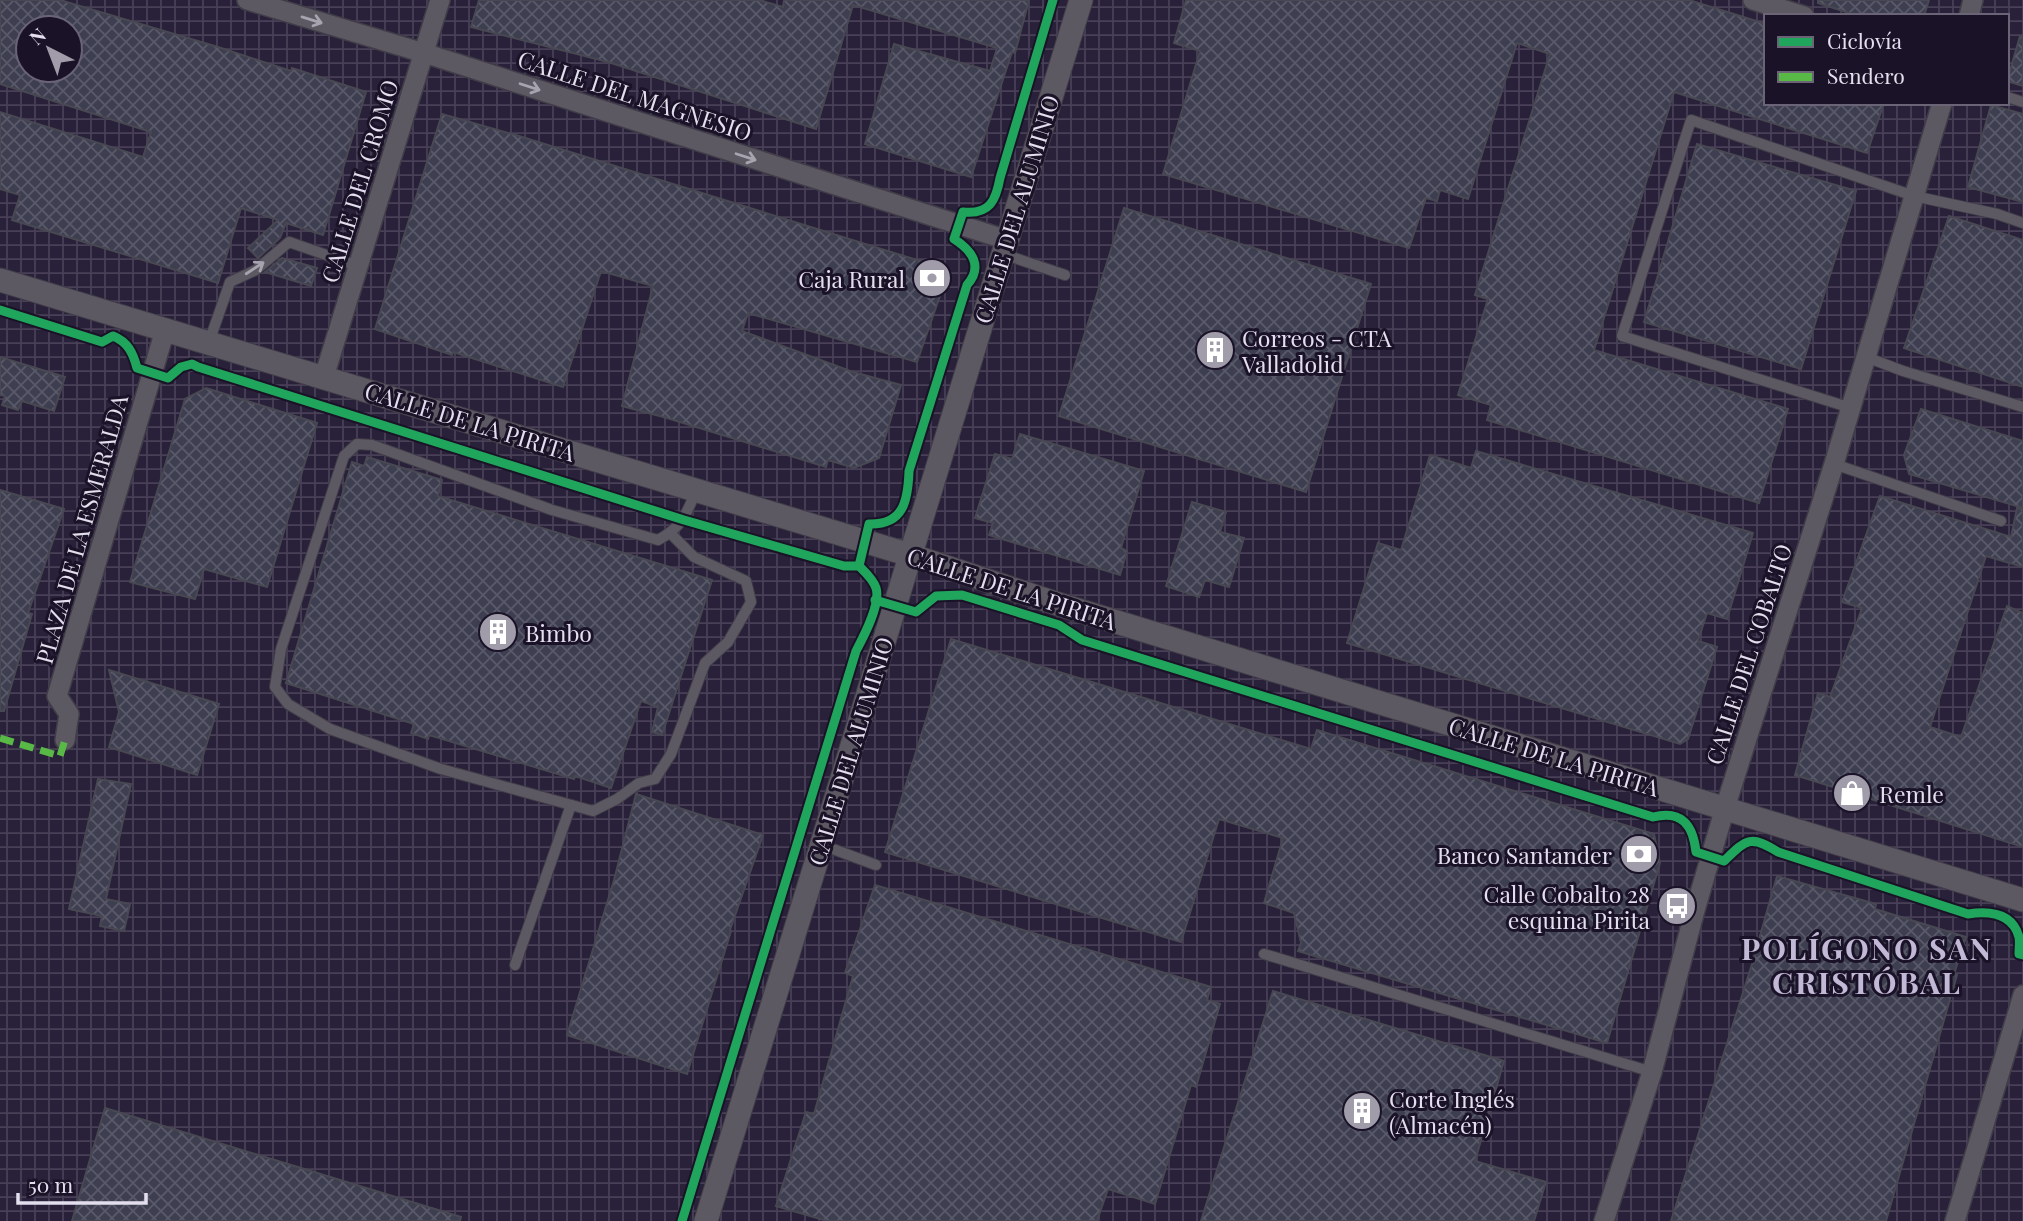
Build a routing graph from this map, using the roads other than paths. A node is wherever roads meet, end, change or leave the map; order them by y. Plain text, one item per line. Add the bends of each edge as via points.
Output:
1 (247, 0) edge
2 (440, 0) edge
3 (1081, 0) edge
4 (1753, 0) edge
5 (1798, 14) edge
6 (424, 53) junction
7 (1941, 105) edge
8 (1914, 196) junction
9 (2023, 223) edge
10 (1005, 247) junction
11 (358, 266) junction
12 (1065, 275) dead end
13 (0, 279) edge
14 (165, 330) junction
15 (209, 343) junction
16 (1866, 357) junction
17 (324, 377) junction
18 (2023, 407) edge
19 (1851, 408) junction
20 (1834, 464) junction
21 (696, 490) junction
22 (2001, 521) dead end
23 (670, 533) junction
24 (909, 555) junction
25 (65, 740) dead end
26 (571, 805) junction
27 (1725, 808) junction
28 (821, 844) junction
29 (876, 865) dead end
30 (2023, 900) edge
31 (1264, 954) dead end
32 (515, 965) dead end
33 (2023, 995) edge
34 (1651, 1072) junction
35 (706, 1221) edge
36 (1604, 1221) edge
37 (1955, 1221) edge

1 -> 6 street, CALLE DEL MAGNESIO
2 - 6 street, CALLE DEL CROMO
3 - 10 street, CALLE DEL ALUMINIO
4 - 5 street
6 -> 10 street, CALLE DEL MAGNESIO
6 - 11 street, CALLE DEL CROMO
7 - 8 street, CALLE DEL COBALTO
8 - 9 lane
8 - 16 street, CALLE DEL COBALTO
8 - 19 lane via 1691,120 1622,336
10 - 12 lane
10 - 24 street, CALLE DEL ALUMINIO
15 -> 11 lane via 230,282 256,270 289,242
11 - 17 street, CALLE DEL CROMO
13 - 14 street, CALLE DE LA PIRITA
14 - 15 street, CALLE DE LA PIRITA
14 - 25 street, PLAZA DE LA ESMERALDA via 57,696 69,714
15 - 17 street, CALLE DE LA PIRITA
16 - 18 lane
16 - 19 street, CALLE DEL COBALTO
17 - 21 street, CALLE DE LA PIRITA
19 - 20 street, CALLE DEL COBALTO
20 - 22 lane
20 - 27 street, CALLE DEL COBALTO
21 - 23 lane via 683,521
21 - 24 street, CALLE DE LA PIRITA
23 - 26 lane via 694,557 746,581 751,602 728,642 705,663 671,754 655,779 639,783 593,811
23 - 26 lane via 658,540 552,510 372,445 358,444 344,456 281,649 275,687 288,704 330,729 441,769
24 - 27 street, CALLE DE LA PIRITA
24 - 28 street, CALLE DEL ALUMINIO
26 - 32 lane
27 - 30 street, CALLE DE LA PIRITA
27 - 34 street, CALLE DEL COBALTO
28 - 29 lane
28 - 35 street, CALLE DEL ALUMINIO
31 - 34 lane
33 - 37 street
34 - 36 street, CALLE DEL COBALTO

